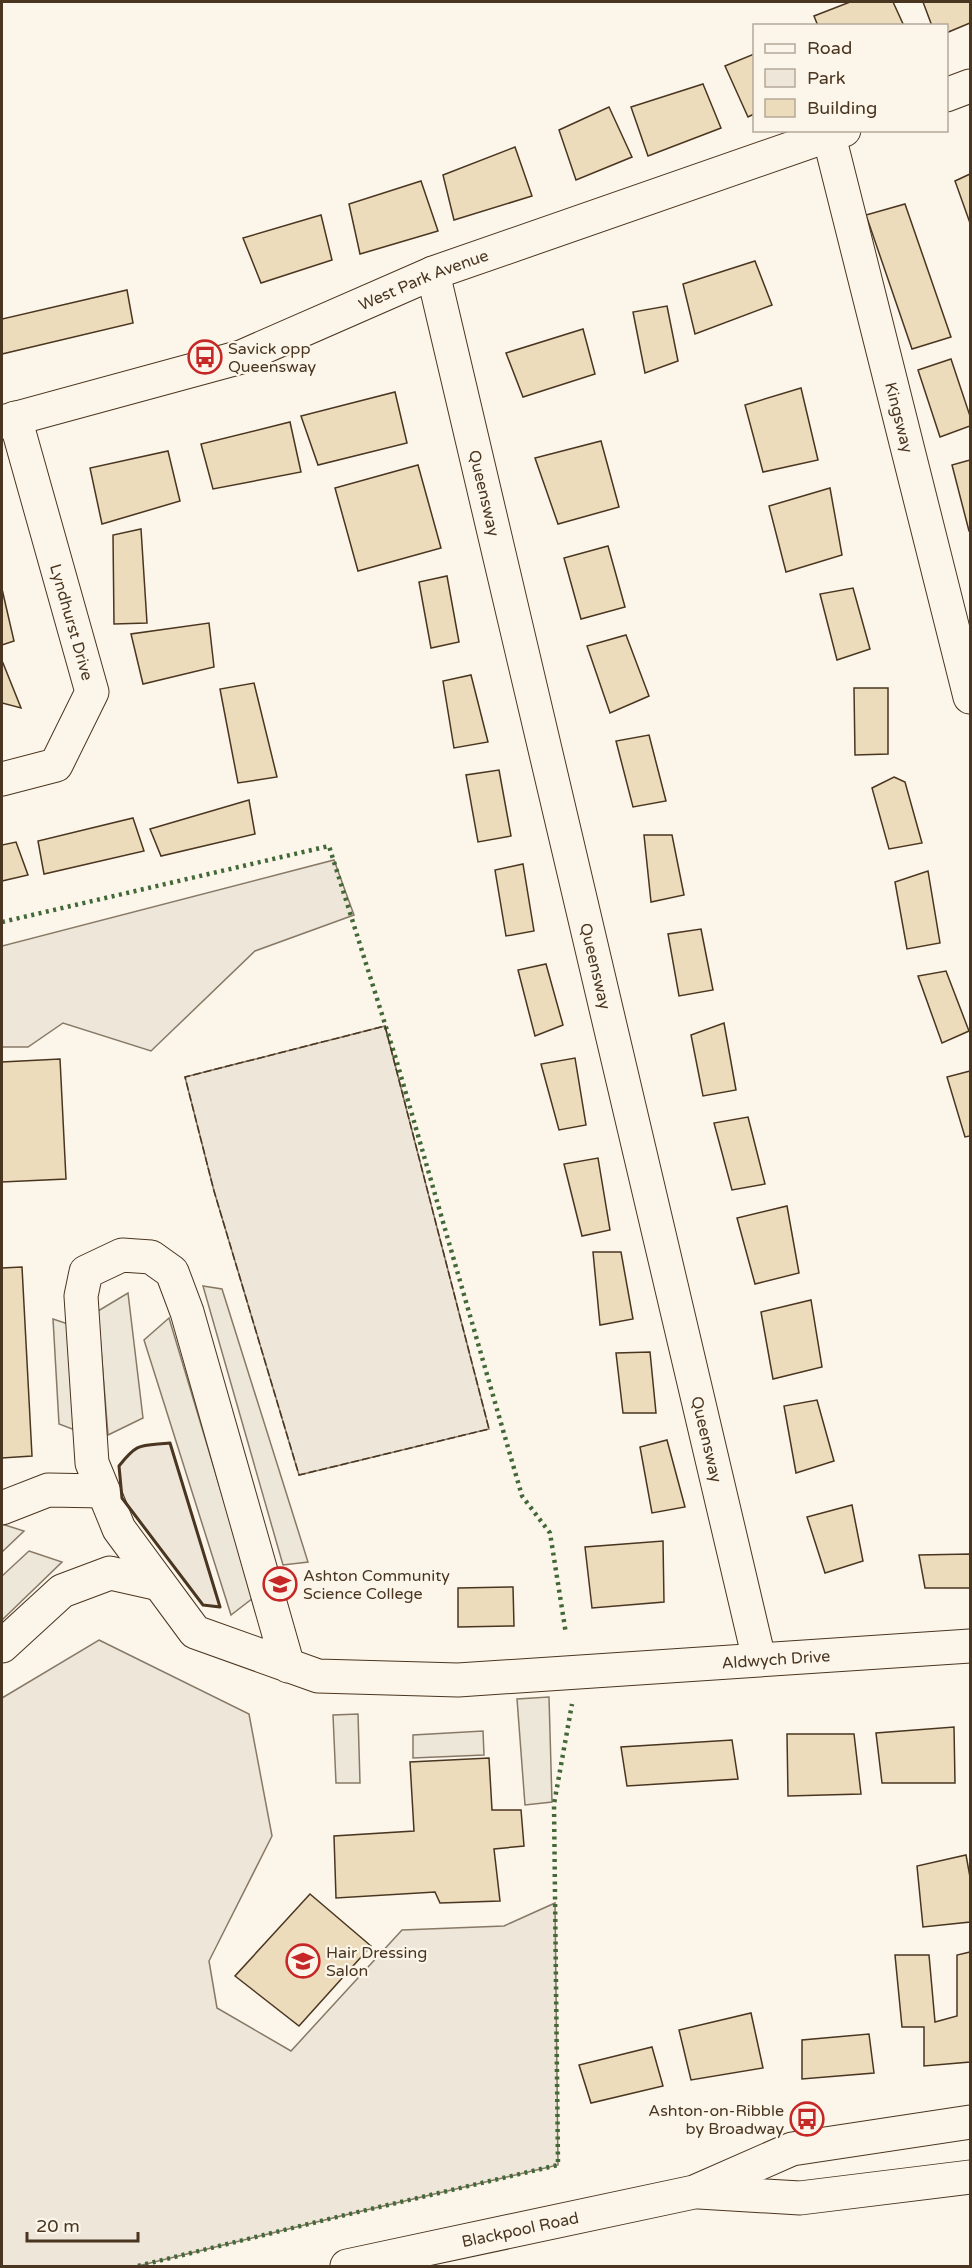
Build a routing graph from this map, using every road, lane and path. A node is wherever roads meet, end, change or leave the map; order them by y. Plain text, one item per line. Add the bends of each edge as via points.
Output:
1 (970, 86) edge
2 (948, 94) edge
3 (836, 133) edge
4 (433, 273) junction
5 (8, 420) edge
6 (970, 697) edge
7 (2, 779) edge
8 (103, 1491) junction
9 (2, 1508) edge
10 (159, 1584) junction
11 (2, 1646) edge
12 (970, 1646) edge
13 (759, 1659) junction
14 (288, 1666) junction
15 (970, 2122) edge
16 (970, 2177) edge
17 (694, 2192) junction
18 (347, 2266) edge

1 - 2 main road
3 - 4 main road, West Park Avenue
3 - 6 main road, Kingsway
4 - 5 main road, West Park Avenue via 241,357
4 - 13 main road, Queensway
5 - 7 main road, Lyndhurst Drive via 92,692 56,765
8 - 9 main road via 48,1490
8 - 10 main road, Aldwych Drive via 119,1529
8 - 14 main road, Aldwych Drive via 92,1463 81,1296 84,1280 86,1272 122,1255 151,1257 171,1272 187,1312
10 - 11 main road via 110,1573 62,1591
10 - 14 main road, Aldwych Drive via 195,1632
12 - 13 main road, Aldwych Drive
13 - 14 main road, Aldwych Drive via 458,1680 318,1676
15 - 17 main road, Blackpool Road via 792,2149
16 - 17 main road, Blackpool Road via 800,2198
17 - 18 main road, Blackpool Road

